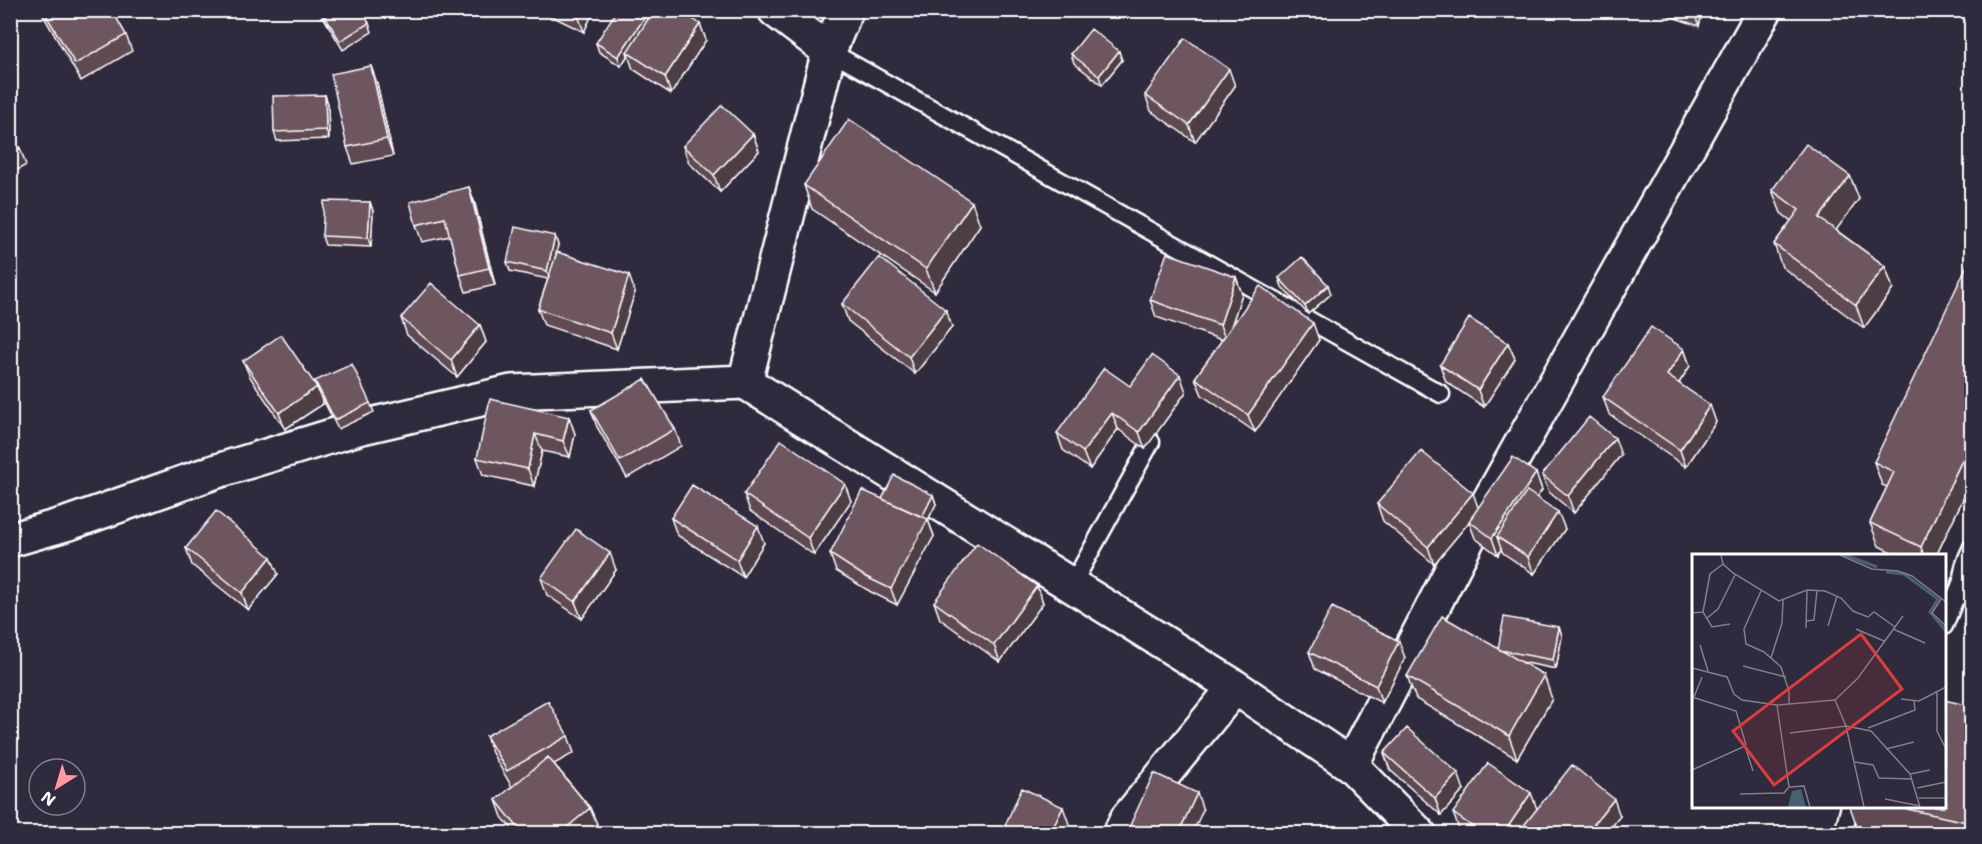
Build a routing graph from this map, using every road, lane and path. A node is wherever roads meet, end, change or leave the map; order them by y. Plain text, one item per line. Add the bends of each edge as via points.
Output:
1 (775, 10) edge
2 (846, 10) edge
3 (1765, 10) edge
4 (829, 51) junction
5 (745, 382) junction
6 (1441, 394) dead end
7 (1151, 442) dead end
8 (10, 540) edge
9 (1971, 547) edge
10 (1962, 581) junction
11 (1072, 585) junction
12 (1971, 601) edge
13 (1946, 621) edge
14 (1235, 687) junction
15 (1351, 765) junction
16 (1850, 808) edge
17 (1120, 834) edge
18 (1419, 834) edge
19 (1843, 834) edge

1 - 4 street
2 - 4 street
3 - 15 street via 1469,537
4 - 5 street
4 - 6 lane
5 - 8 street via 511,392 358,428
5 - 11 street
7 - 11 lane
9 - 10 lane
10 - 12 lane
10 - 13 lane
11 - 14 street
14 - 15 street
14 - 17 street via 1127,819
15 - 18 street
16 - 19 lane

